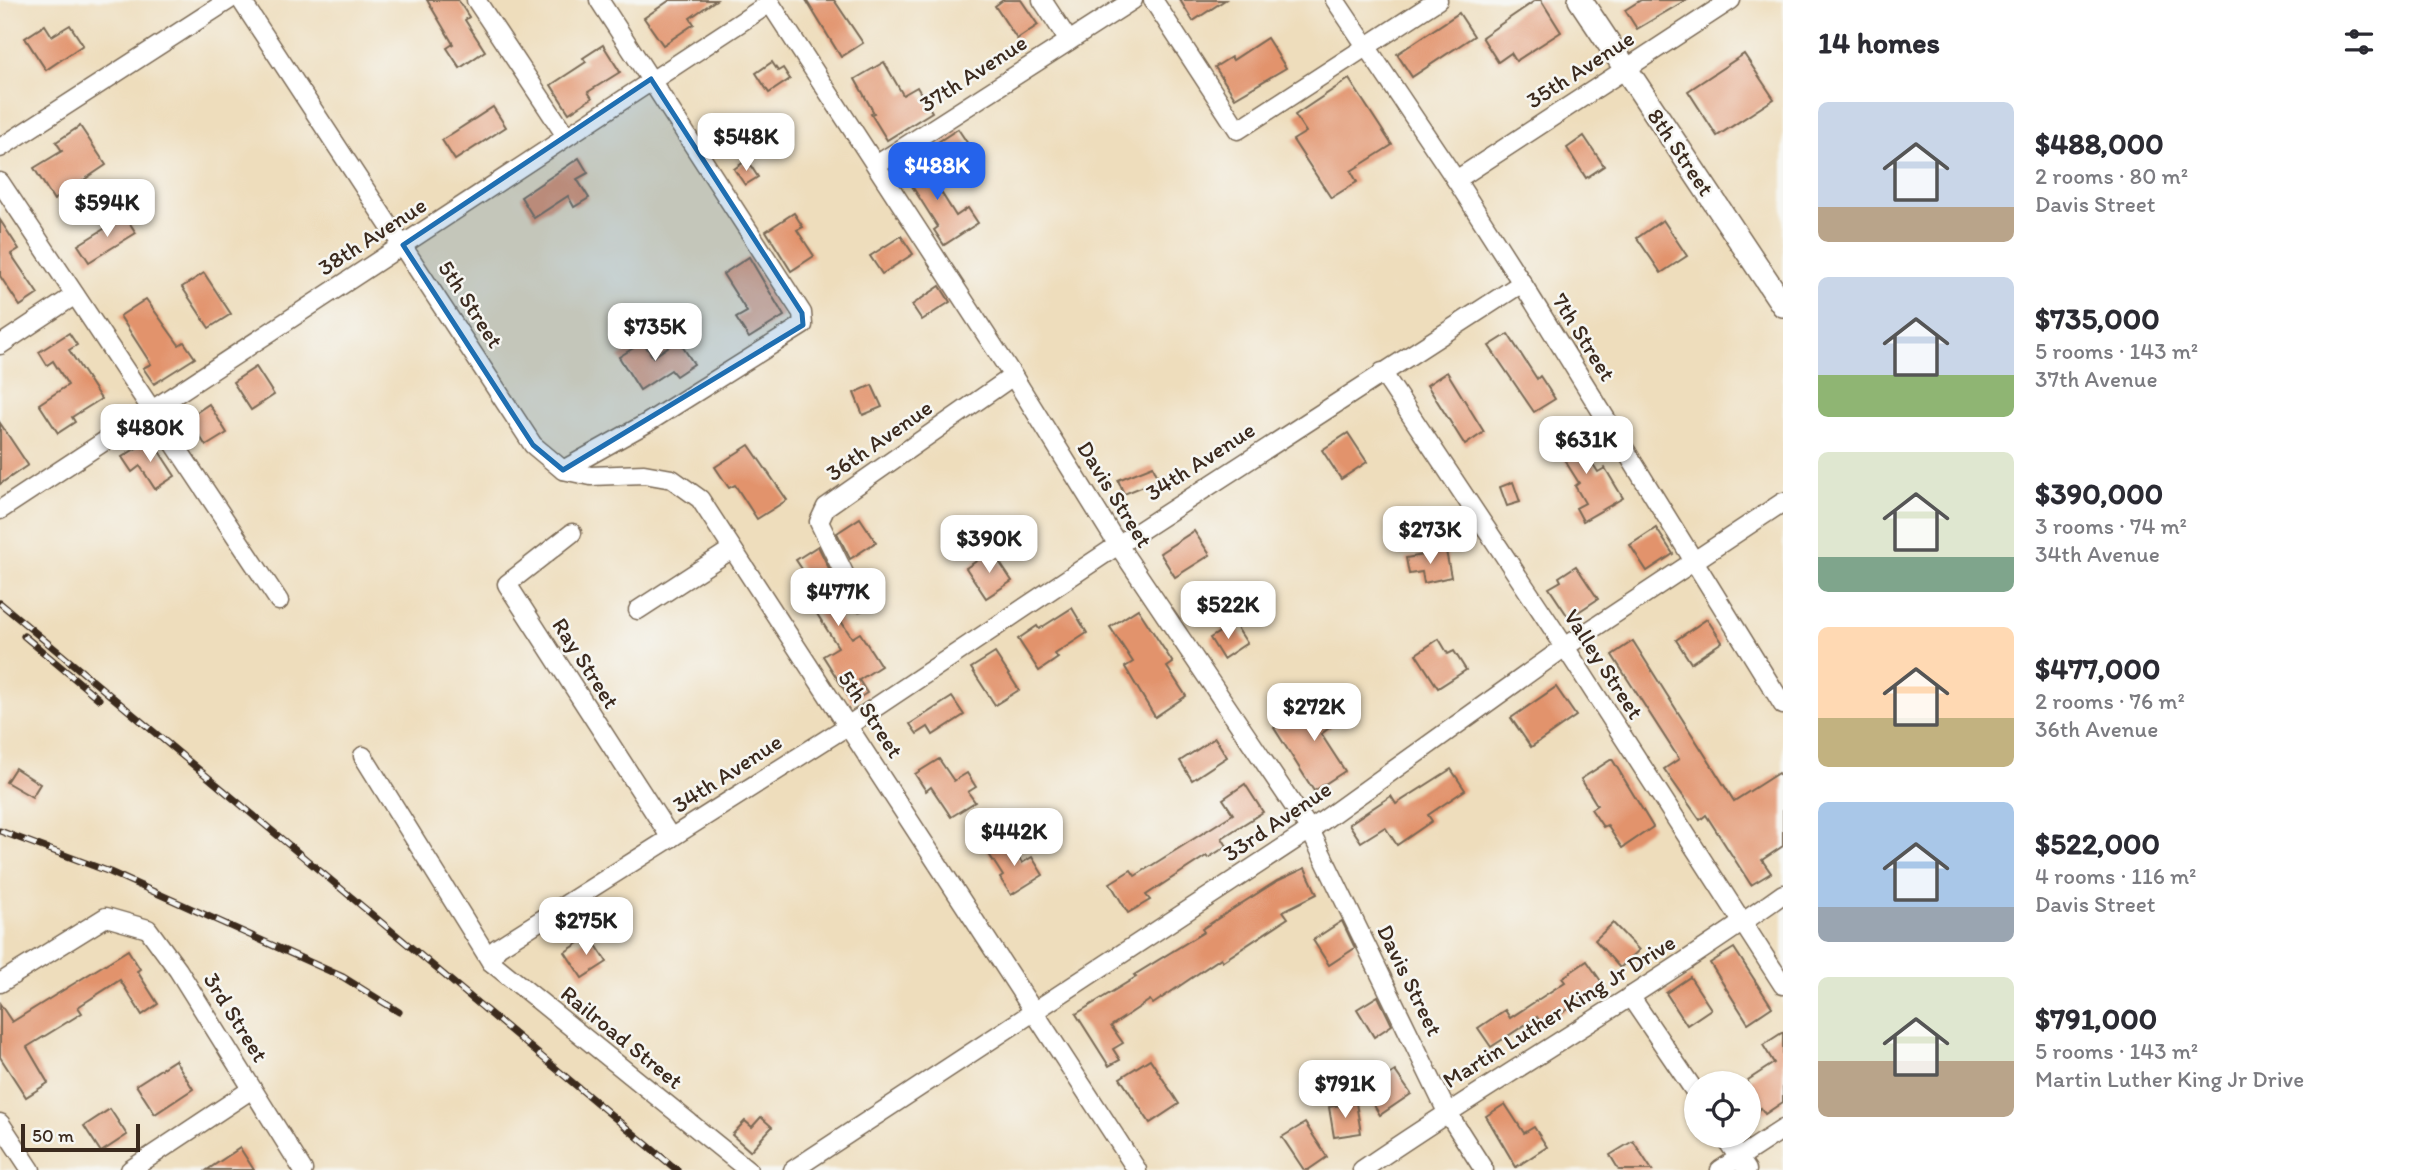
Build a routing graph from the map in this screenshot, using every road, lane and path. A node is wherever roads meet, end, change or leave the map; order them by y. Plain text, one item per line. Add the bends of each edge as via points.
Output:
1 (229, 0) edge
2 (241, 0) edge
3 (476, 0) edge
4 (599, 0) edge
5 (1042, 0) edge
6 (1133, 0) edge
7 (1153, 0) edge
8 (1335, 0) edge
9 (1438, 0) edge
10 (1580, 0) edge
11 (1731, 0) edge
12 (769, 1) edge
13 (1069, 41) junction
14 (1365, 48) junction
15 (1625, 68) junction
16 (651, 79) junction
17 (566, 136) junction
18 (0, 148) edge
19 (876, 165) junction
20 (1456, 180) junction
21 (0, 183) edge
22 (403, 245) junction
23 (1522, 283) junction
24 (75, 295) junction
25 (1783, 304) edge
26 (0, 345) edge
27 (1382, 372) junction
28 (1013, 376) junction
29 (150, 409) junction
30 (563, 470) junction
31 (1783, 502) edge
32 (0, 509) edge
33 (572, 533) dead end
34 (1118, 545) junction
35 (732, 549) junction
36 (1696, 561) junction
37 (279, 601) dead end
38 (858, 602) dead end
39 (638, 610) dead end
40 (1565, 647) junction
41 (1783, 705) edge
42 (849, 725) junction
43 (363, 756) dead end
44 (1310, 830) junction
45 (671, 838) junction
46 (1783, 894) edge
47 (1742, 923) junction
48 (491, 962) junction
49 (0, 983) edge
50 (1783, 985) edge
51 (1630, 996) junction
52 (1034, 1011) junction
53 (1684, 1075) edge
54 (252, 1089) junction
55 (1447, 1112) junction
56 (0, 1123) edge
57 (1783, 1129) edge
58 (1732, 1148) edge
59 (814, 1164) edge
60 (1743, 1164) edge
61 (31, 1170) edge
62 (130, 1170) edge
63 (303, 1170) edge
64 (748, 1170) edge
65 (793, 1170) edge
66 (1138, 1170) edge
67 (1362, 1170) edge
68 (1484, 1170) edge
69 (1720, 1170) edge

1 - 18 street
2 - 22 street, 5th Street
3 - 17 street
4 - 16 street
5 - 13 street
6 - 13 street, 37th Avenue
7 - 14 street via 1238,130
8 - 14 street, 7th Street
9 - 14 street
10 - 15 main road, 8th Street
11 - 15 street, 35th Avenue
12 - 16 street, 38th Avenue
12 - 19 street, Davis Street
13 - 19 street, 37th Avenue
14 - 20 street, 7th Street
15 - 20 street, 35th Avenue
15 - 25 main road, 8th Street
16 - 17 street, 38th Avenue
16 - 30 street via 802,313 803,325
17 - 22 street, 38th Avenue
19 - 28 street, Davis Street
20 - 23 street, 7th Street
21 - 24 street
22 - 29 street, 38th Avenue
22 - 30 street, 5th Street via 533,445
23 - 27 street, 34th Avenue
23 - 36 street, 7th Street
24 - 26 street
24 - 29 street
27 - 34 street, 34th Avenue
27 - 40 street, Valley Street
28 - 34 street, Davis Street
28 - 38 street, 36th Avenue via 826,507 819,522
29 - 32 street, 38th Avenue
29 - 37 street
30 - 35 street, 5th Street via 672,480 700,499
31 - 36 street, 33rd Avenue
33 - 45 street, Ray Street via 507,584
34 - 42 street, 34th Avenue
34 - 44 street, Davis Street
35 - 39 street
35 - 42 street, 5th Street
36 - 40 street, 33rd Avenue
36 - 41 street, 7th Street
40 - 44 street, 33rd Avenue
40 - 47 street, Valley Street
42 - 45 street, 34th Avenue
42 - 52 street, 5th Street
43 - 48 street, Railroad Street
44 - 52 street, 33rd Avenue
44 - 55 street, Davis Street
45 - 48 street, 34th Avenue via 497,948
46 - 47 street, Martin Luther King Jr Drive
47 - 50 street, Valley Street
47 - 51 street, Martin Luther King Jr Drive
48 - 64 street, Railroad Street
49 - 54 street, 3rd Street via 106,917 148,929
51 - 53 street
51 - 55 street, Martin Luther King Jr Drive
52 - 59 street, 33rd Avenue
52 - 66 street, 5th Street
54 - 62 street
54 - 63 street, 3rd Street
55 - 67 street, Martin Luther King Jr Drive
55 - 68 street, Davis Street
56 - 61 street
57 - 60 street
58 - 60 street
59 - 65 street, 33rd Avenue
60 - 69 street

